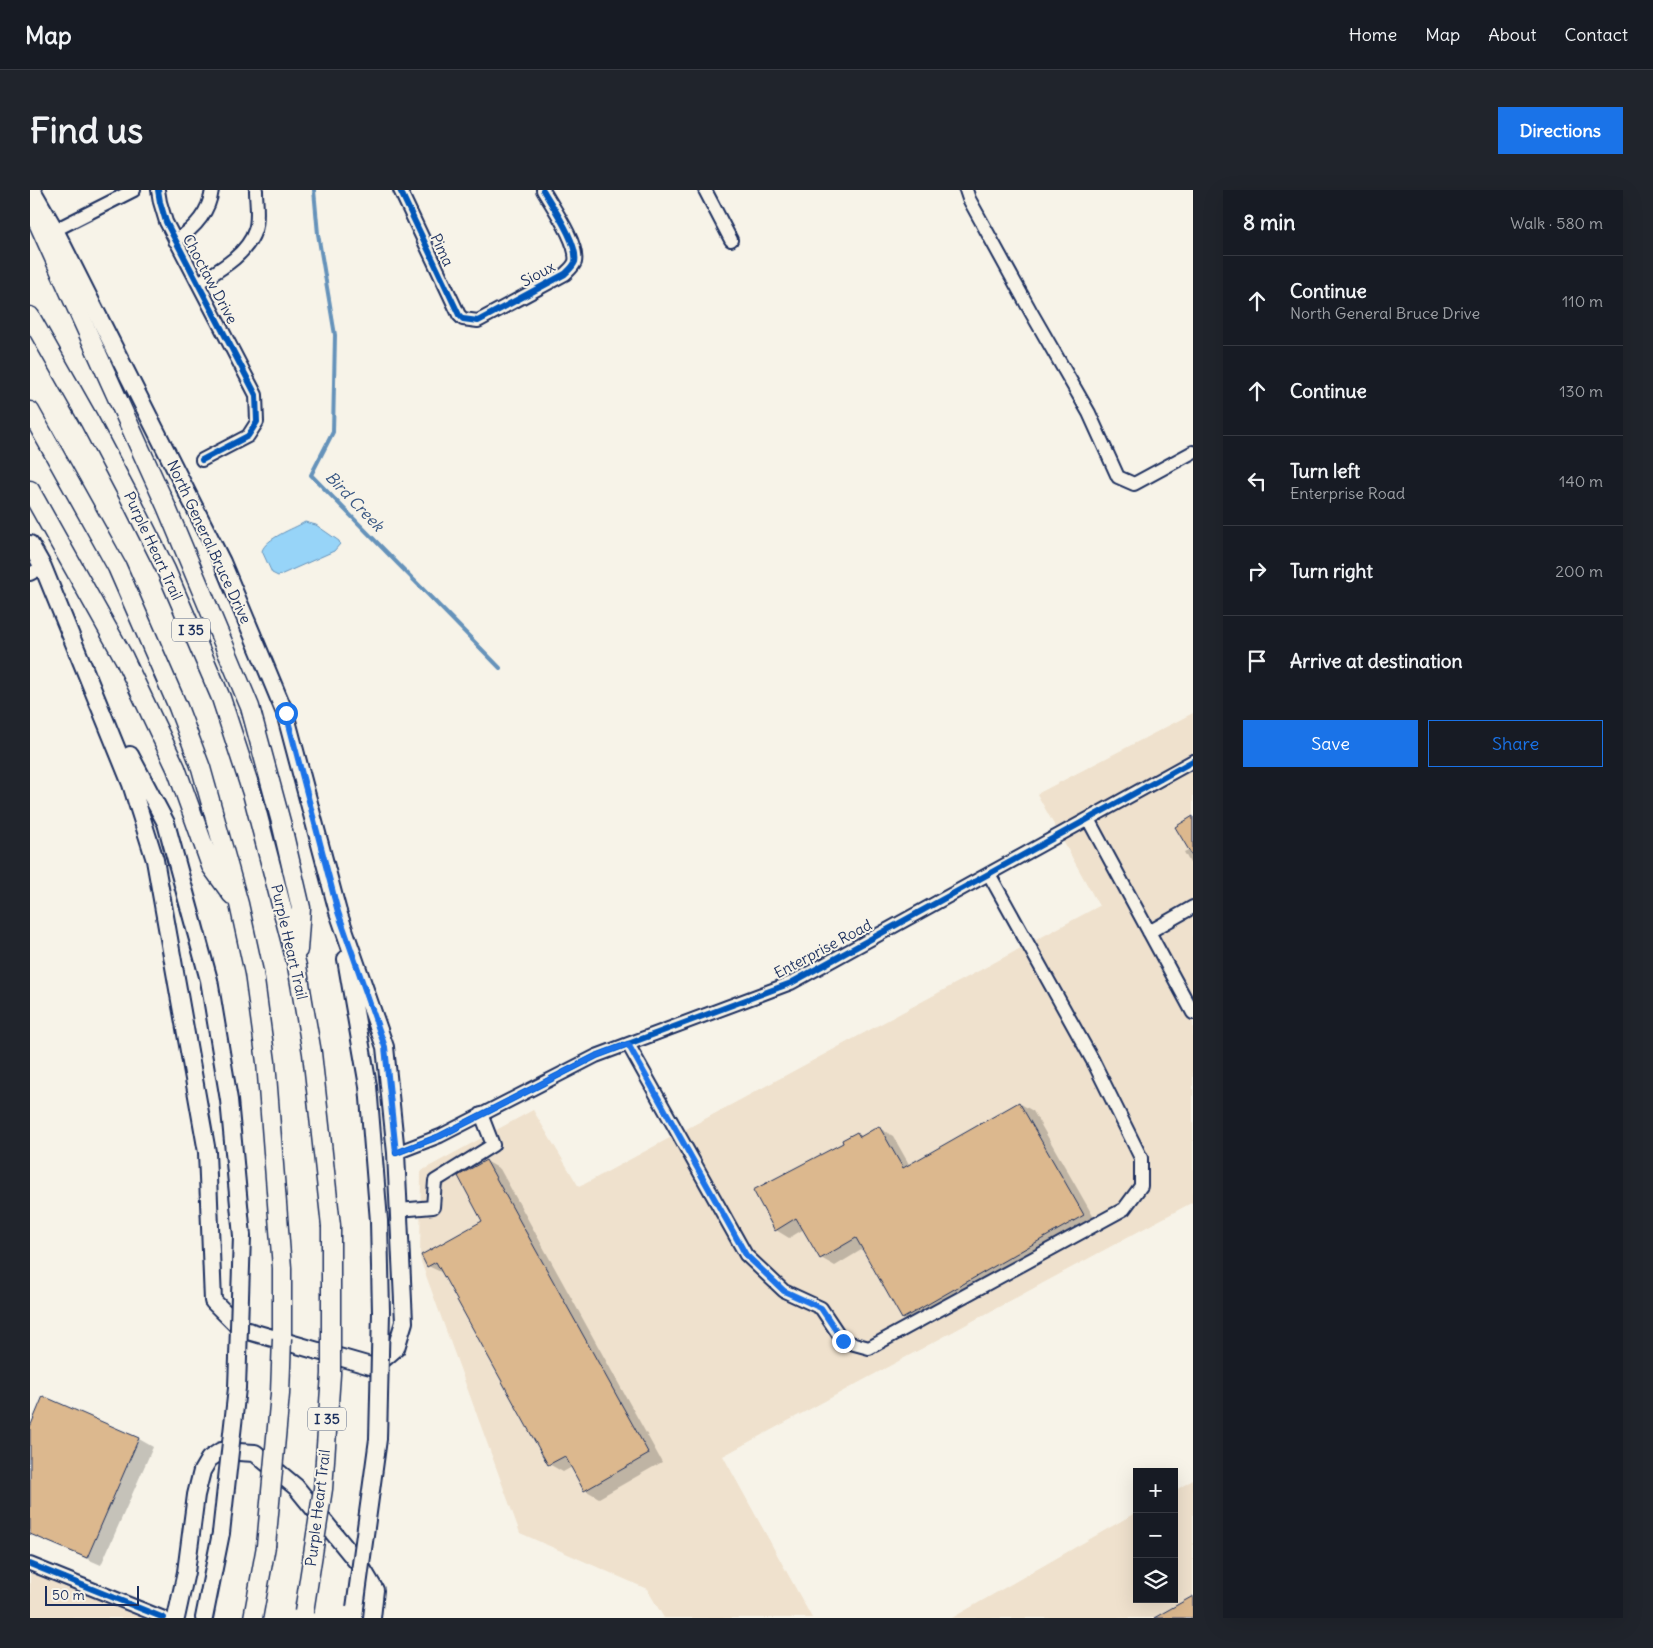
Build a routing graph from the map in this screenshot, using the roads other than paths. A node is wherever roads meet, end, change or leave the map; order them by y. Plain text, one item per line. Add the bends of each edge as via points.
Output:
1 (32, 190) edge
2 (134, 190) edge
3 (158, 190) edge
4 (212, 190) edge
5 (256, 190) edge
6 (400, 190) edge
7 (543, 190) edge
8 (704, 190) edge
9 (966, 190) edge
10 (30, 205) edge
11 (55, 230) junction
12 (731, 240) dead end
13 (175, 241) junction
14 (198, 283) junction
15 (30, 316) edge
16 (463, 319) joint
17 (30, 411) edge
18 (1193, 452) edge
19 (202, 460) dead end
20 (30, 490) edge
21 (30, 544) edge
22 (36, 570) edge
23 (91, 685) junction
24 (1193, 761) edge
25 (1088, 820) junction
26 (989, 874) junction
27 (239, 904) junction
28 (1193, 907) edge
29 (338, 912) junction
30 (1149, 932) junction
31 (297, 966) junction
32 (1193, 1013) edge
33 (628, 1044) junction
34 (481, 1114) junction
35 (396, 1153) junction
36 (399, 1210) junction
37 (30, 1564) edge
38 (354, 1613) edge
39 (303, 1615) edge
40 (253, 1616) edge
41 (164, 1618) edge
42 (176, 1618) edge
43 (204, 1618) edge
44 (372, 1618) edge

1 - 11 main road, North General Bruce Drive
2 - 11 street
3 - 13 street, Choctaw Drive via 162,212
4 - 13 street, Choctaw Drive via 202,218
5 - 14 street via 256,224 251,239 224,267
6 - 16 street, Pima via 458,315
7 - 16 street, Sioux via 571,240 575,252 573,267 478,321
8 - 12 street
9 - 18 street via 1089,413 1118,477 1134,484
10 - 31 highway via 166,506 250,707 301,908
11 - 29 main road, North General Bruce Drive via 222,562 286,713
13 - 14 street, Choctaw Drive
14 - 19 street, Choctaw Drive via 256,395 257,422 248,436
15 - 31 highway, Purple Heart Trail / I 35 via 90,422 166,570 221,698 252,793
17 - 27 highway, I 35 via 117,567 178,707 201,768
20 - 27 highway via 124,658 176,768 211,866
21 - 22 main road
22 - 23 main road
23 - 36 main road via 131,784 155,860 207,1152 213,1301 241,1329 374,1367 396,1348 404,1322
23 - 43 main road, bridge via 169,832 210,980 229,1100 242,1236 237,1388 221,1533
24 - 25 street, Enterprise Road
25 - 26 street, Enterprise Road
25 - 30 street
26 - 33 street, Enterprise Road via 791,983
26 - 33 street via 1093,1060 1142,1158 1141,1186 1124,1209 869,1348 843,1341 821,1308 784,1291 746,1255
27 - 40 highway, I 35, bridge via 254,973 266,1062 282,1268 280,1394 266,1546
28 - 30 street
29 - 35 main road via 385,1047
29 - 38 main road, bridge via 368,1086 379,1221 378,1439
30 - 32 street
31 - 39 highway, Purple Heart Trail / I 35, bridge via 312,1054 331,1226 331,1374 323,1489
33 - 34 street, Enterprise Road via 596,1056
34 - 35 street, Enterprise Road via 440,1136
34 - 36 street via 493,1145 435,1181 433,1207
35 - 36 main road
37 - 41 street
42 - 44 main road via 202,1471 209,1459 221,1451 255,1453 296,1487 362,1568 375,1590

